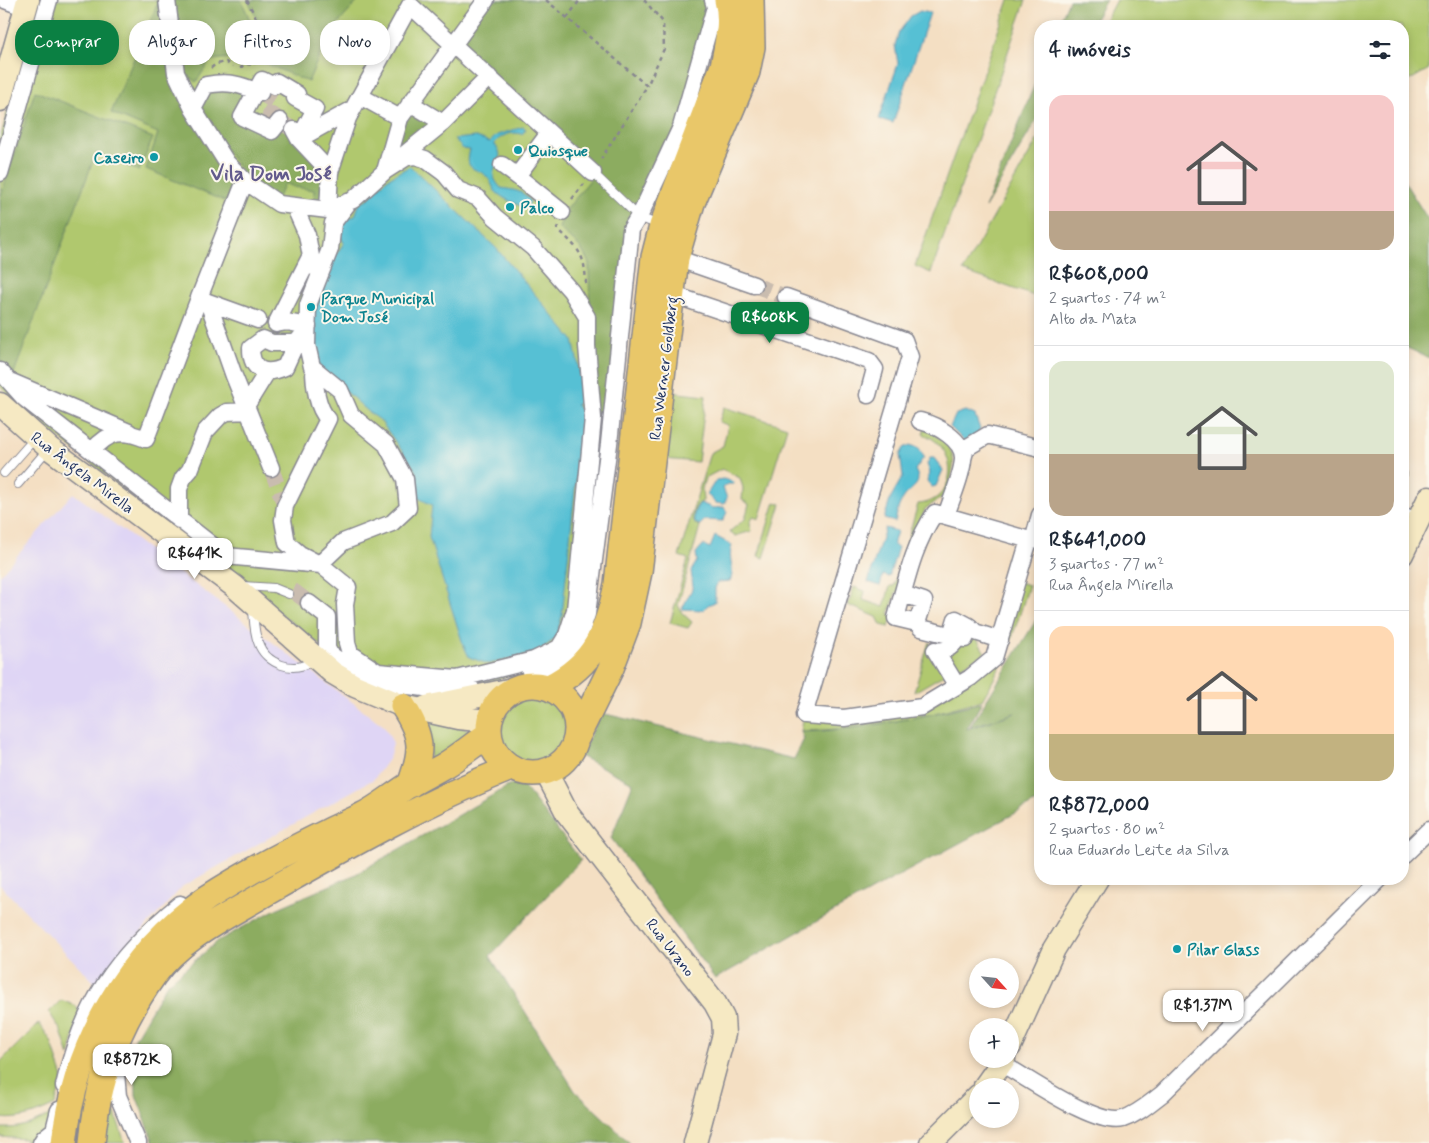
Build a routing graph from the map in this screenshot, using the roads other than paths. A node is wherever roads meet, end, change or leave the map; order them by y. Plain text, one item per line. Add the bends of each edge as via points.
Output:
1 (5, 0) edge
2 (49, 0) edge
3 (167, 0) edge
4 (486, 0) edge
5 (713, 0) edge
6 (727, 0) edge
7 (751, 0) edge
8 (27, 4) edge
9 (453, 44) junction
10 (176, 73) junction
11 (489, 77) junction
12 (202, 91) junction
13 (257, 92) junction
14 (0, 100) edge
15 (356, 103) junction
16 (410, 103) junction
17 (193, 109) junction
18 (400, 118) junction
19 (280, 121) dead end
20 (443, 123) junction
21 (549, 133) junction
22 (296, 135) junction
23 (502, 165) dead end
24 (385, 171) junction
25 (330, 172) junction
26 (0, 173) edge
27 (593, 173) joint
28 (517, 176) junction
29 (244, 181) junction
30 (349, 202) junction
31 (295, 208) junction
32 (328, 210) junction
33 (562, 212) road end
34 (639, 217) junction
35 (662, 226) junction
36 (310, 257) junction
37 (676, 258) junction
38 (317, 279) junction
39 (754, 285) tunnel mouth
40 (671, 294) junction
41 (786, 297) tunnel mouth
42 (204, 300) junction
43 (258, 320) junction
44 (276, 324) junction
45 (307, 328) junction
46 (263, 339) junction
47 (296, 343) junction
48 (314, 368) junction
49 (267, 372) junction
50 (4, 376) edge
51 (868, 395) dead end
52 (247, 408) junction
53 (2, 409) edge
54 (351, 415) junction
55 (328, 419) junction
56 (920, 421) dead end
57 (131, 433) junction
58 (42, 443) junction
59 (1034, 443) edge
60 (92, 450) junction
61 (963, 459) junction
62 (271, 468) tunnel mouth
63 (4, 473) dead end
64 (18, 484) dead end
65 (1429, 498) edge
66 (1411, 514) edge
67 (946, 516) junction
68 (179, 520) junction
69 (1034, 537) edge
70 (1029, 540) junction
71 (322, 564) junction
72 (234, 586) junction
73 (289, 594) tunnel mouth
74 (902, 594) junction
75 (308, 605) joint
76 (917, 623) junction
77 (959, 633) junction
78 (1000, 640) junction
79 (317, 661) junction
80 (957, 686) junction
81 (549, 687) junction
82 (513, 689) junction
83 (410, 708) junction
84 (489, 727) junction
85 (577, 737) junction
86 (511, 768) junction
87 (546, 772) junction
88 (410, 784) junction
89 (1429, 830) edge
90 (333, 841) junction
91 (1409, 849) edge
92 (234, 871) dead end
93 (1093, 885) edge
94 (1374, 885) edge
95 (1019, 1027) edge
96 (120, 1030) junction
97 (1019, 1065) edge
98 (969, 1105) edge
99 (41, 1143) edge
100 (64, 1143) edge
101 (92, 1143) edge
102 (138, 1143) edge
103 (695, 1143) edge
104 (932, 1143) edge

1 - 8 street
2 - 26 street
3 - 10 street
4 - 9 street
5 - 34 street via 716,7 681,127
6 - 35 main road, Rua Werner Goldberg via 728,42 723,66
7 - 37 main road, Rua Werner Goldberg via 752,47 747,72 692,203
8 - 14 street
9 - 11 street
9 - 15 street via 410,5
9 - 16 street
10 - 12 street
10 - 17 street
11 - 20 street
11 - 21 street
12 - 13 street via 206,85 229,82
12 - 17 street
13 - 19 street via 242,117 272,131
13 - 22 street via 262,80 274,86 277,82 297,94 295,98 315,109
15 - 18 street
15 - 22 street
15 - 25 street
16 - 18 street
16 - 20 street
17 - 29 street via 227,162
18 - 24 street
20 - 24 street
21 - 27 street
21 - 28 street
22 - 25 street
23 - 28 street
24 - 30 street
24 - 71 street via 407,157 415,156 434,164 458,190 478,198 495,217 533,248 571,291 586,318 593,418 575,610 559,648 507,669 457,679 378,672 350,653 345,604 348,587
25 - 32 street
27 - 34 lane
28 - 33 street
29 - 31 street via 279,204
29 - 42 street
30 - 32 street
30 - 38 street via 334,223 330,249
31 - 32 street
31 - 36 street via 307,236
34 - 35 lane
34 - 75 street via 631,229 609,444 587,614 576,646 554,664 456,692 369,681 330,654 327,648 327,617
35 - 81 main road, Rua Werner Goldberg via 649,291 612,607 595,651 568,678
36 - 38 street
36 - 44 street
37 - 39 street
37 - 40 main road, Rua Werner Goldberg
38 - 45 street via 308,305
40 - 51 street via 869,361 875,369
40 - 85 main road, Rua Werner Goldberg via 639,572 628,623 611,668
41 - 80 street via 904,340 910,357 804,715 844,718 922,707
42 - 43 street
42 - 52 street
42 - 57 street via 146,439
43 - 44 street
43 - 46 street via 258,332
44 - 45 street via 287,322
45 - 47 street
45 - 48 street via 310,363
46 - 47 street via 272,344
46 - 49 street via 251,348 251,358 260,370
47 - 49 street via 285,367
48 - 54 street via 340,390
48 - 55 street via 314,387 320,398 321,412
49 - 52 street
50 - 57 street
50 - 60 street via 24,398
52 - 62 street
52 - 68 street via 227,412 205,432 179,489
53 - 58 street, Rua Ângela Mirella
54 - 55 street
54 - 71 street via 386,444 406,479 408,508 392,523 342,542
55 - 71 street via 285,506 283,520 287,543 300,554
56 - 61 street via 945,432 959,447
57 - 60 street via 105,436
58 - 63 lane
58 - 64 lane
58 - 72 street, Rua Ângela Mirella
59 - 61 street via 988,434 966,448
60 - 68 street
61 - 67 street
65 - 66 street
67 - 70 street
67 - 74 street via 935,513 927,525 913,555
68 - 71 street via 226,556
69 - 70 street via 1033,541
70 - 78 street
72 - 73 lane via 274,588
72 - 79 street, Rua Ângela Mirella
74 - 76 street via 924,601
74 - 76 street via 896,618
75 - 79 lane via 320,623
76 - 77 street via 921,628
77 - 78 street via 975,632
77 - 80 street via 947,650 935,650
78 - 80 street via 994,658
79 - 83 street, Rua Ângela Mirella via 354,686
81 - 82 main road via 525,685
81 - 85 main road via 572,707
82 - 83 street
82 - 84 main road via 494,708
83 - 84 street, Rua Ângela Mirella
83 - 88 main road via 421,748
84 - 86 main road via 492,747
84 - 88 main road via 447,764
85 - 87 main road via 566,759
86 - 87 main road via 528,773
86 - 90 main road
87 - 103 street, Rua Urano via 567,813 715,1003 723,1018 722,1044
88 - 90 main road via 362,816
89 - 91 street
90 - 96 main road via 193,936 155,974
90 - 100 main road via 239,878 176,923 138,963 104,1015 85,1056
92 - 99 street via 211,882 159,921 107,978 93,1001 69,1063 54,1130
93 - 95 street via 1054,949
94 - 97 street via 1162,1094 1140,1110 1122,1119 1106,1120 1088,1113
96 - 101 main road via 95,1111
96 - 102 street via 114,1065 115,1081
98 - 104 street

